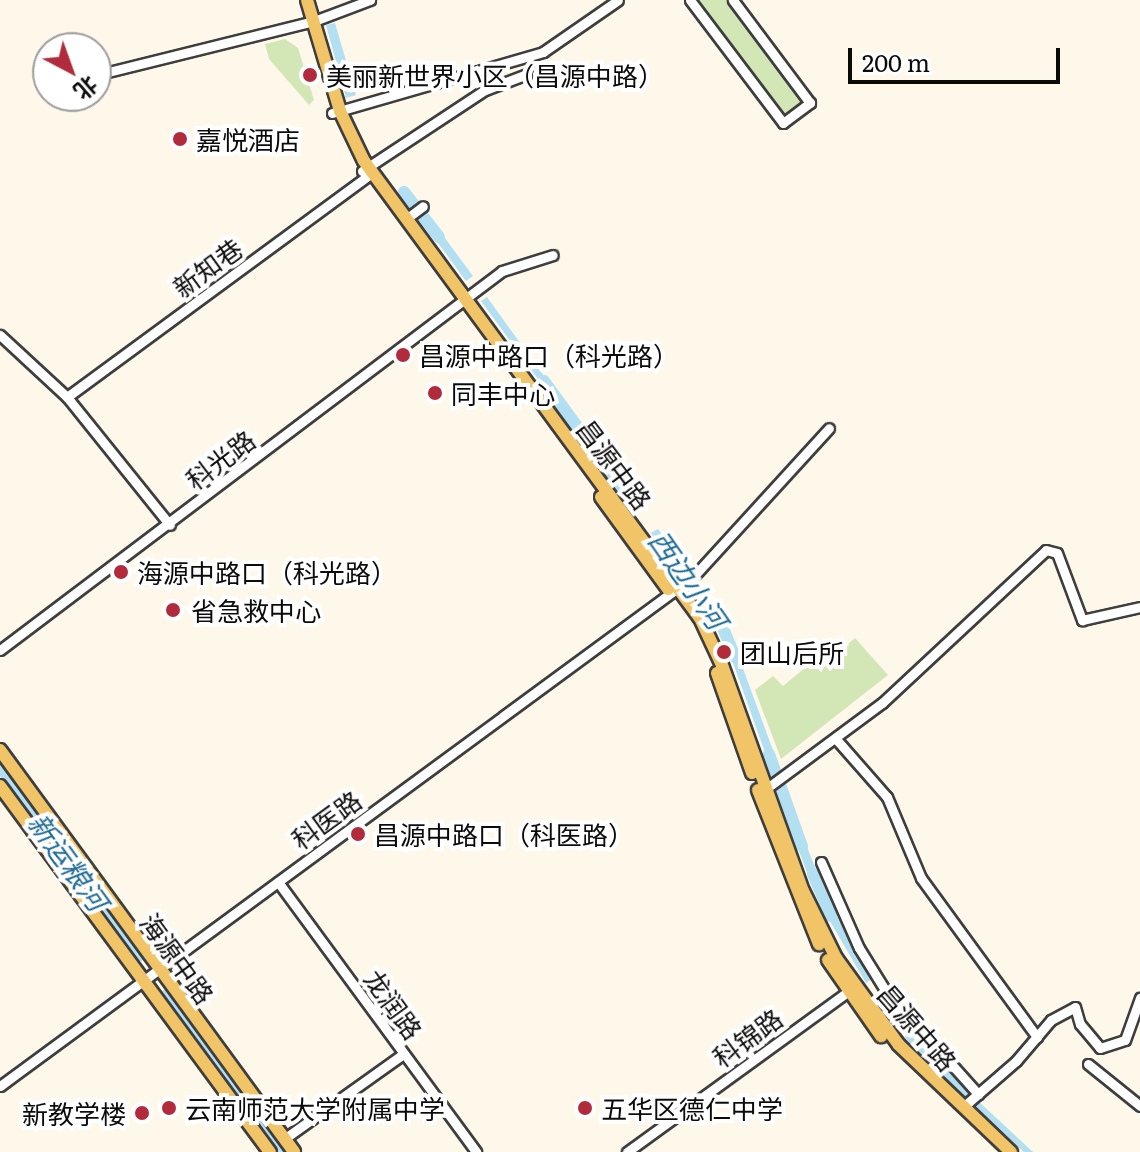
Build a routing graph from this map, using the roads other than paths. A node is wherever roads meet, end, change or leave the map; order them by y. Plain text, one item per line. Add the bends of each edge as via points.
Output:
1 (299, 0) edge
2 (307, 0) edge
3 (370, 0) edge
4 (618, 0) edge
5 (690, 0) edge
6 (733, 0) edge
7 (313, 21) junction
8 (112, 71) edge
9 (527, 74) dead end
10 (340, 111) junction
11 (367, 172) junction
12 (423, 206) dead end
13 (408, 218) junction
14 (553, 255) dead end
15 (462, 303) junction
16 (0, 335) edge
17 (67, 397) junction
18 (829, 428) dead end
19 (170, 525) junction
20 (674, 591) junction
21 (1140, 607) edge
22 (0, 650) edge
23 (836, 739) junction
24 (0, 750) edge
25 (0, 786) edge
26 (763, 791) junction
27 (821, 862) dead end
28 (278, 882) junction
29 (158, 970) junction
30 (144, 980) junction
31 (850, 989) junction
32 (1140, 998) edge
33 (1037, 1037) junction
34 (403, 1054) junction
35 (1088, 1064) dead end
36 (0, 1086) edge
37 (978, 1094) junction
38 (1140, 1106) edge
39 (963, 1107) junction
40 (284, 1139) junction
41 (270, 1152) edge
42 (294, 1152) edge
43 (476, 1152) edge
44 (627, 1152) edge
45 (999, 1152) edge
46 (1011, 1152) edge

1 - 7 main road, 昌源中路
2 - 7 main road, 昌源中路
3 - 7 street
4 - 10 street via 543,52
5 - 6 street via 783,123 810,103
7 - 8 street
7 - 10 main road, 昌源中路
9 - 11 street, 新知巷 via 485,90
10 - 11 main road, 昌源中路
11 - 13 main road, 昌源中路
11 - 15 main road, 昌源中路
11 - 17 street, 新知巷
12 - 13 street
13 - 15 main road, 昌源中路
14 - 15 street, 科光路 via 516,264
15 - 19 street, 科光路
15 - 20 main road, 昌源中路
16 - 17 street
17 - 19 street
18 - 20 street, 科医路 via 694,576
19 - 22 street, 科光路
20 - 26 main road, 昌源中路 via 707,650
20 - 28 street, 科医路
21 - 23 street via 1082,620 1057,553 1046,550 893,694
23 - 26 street
23 - 33 street via 887,797 921,878
24 - 29 main road, 海源中路
25 - 30 main road, 海源中路
26 - 31 main road, 昌源中路
27 - 37 street via 859,948 885,990
28 - 29 street, 科医路
28 - 34 street, 龙润路
29 - 30 street, 科医路
29 - 40 main road, 海源中路
30 - 36 street, 科医路
30 - 41 main road, 海源中路
31 - 39 main road, 昌源中路
31 - 44 street, 科锦路
31 - 45 main road, 昌源中路 via 913,1072
32 - 33 street via 1125,1040 1100,1048 1080,1024 1075,1007 1051,1020
33 - 37 street
34 - 40 street
34 - 43 street, 龙润路
35 - 38 street
37 - 39 street
39 - 46 main road, 昌源中路
40 - 42 main road, 海源中路

